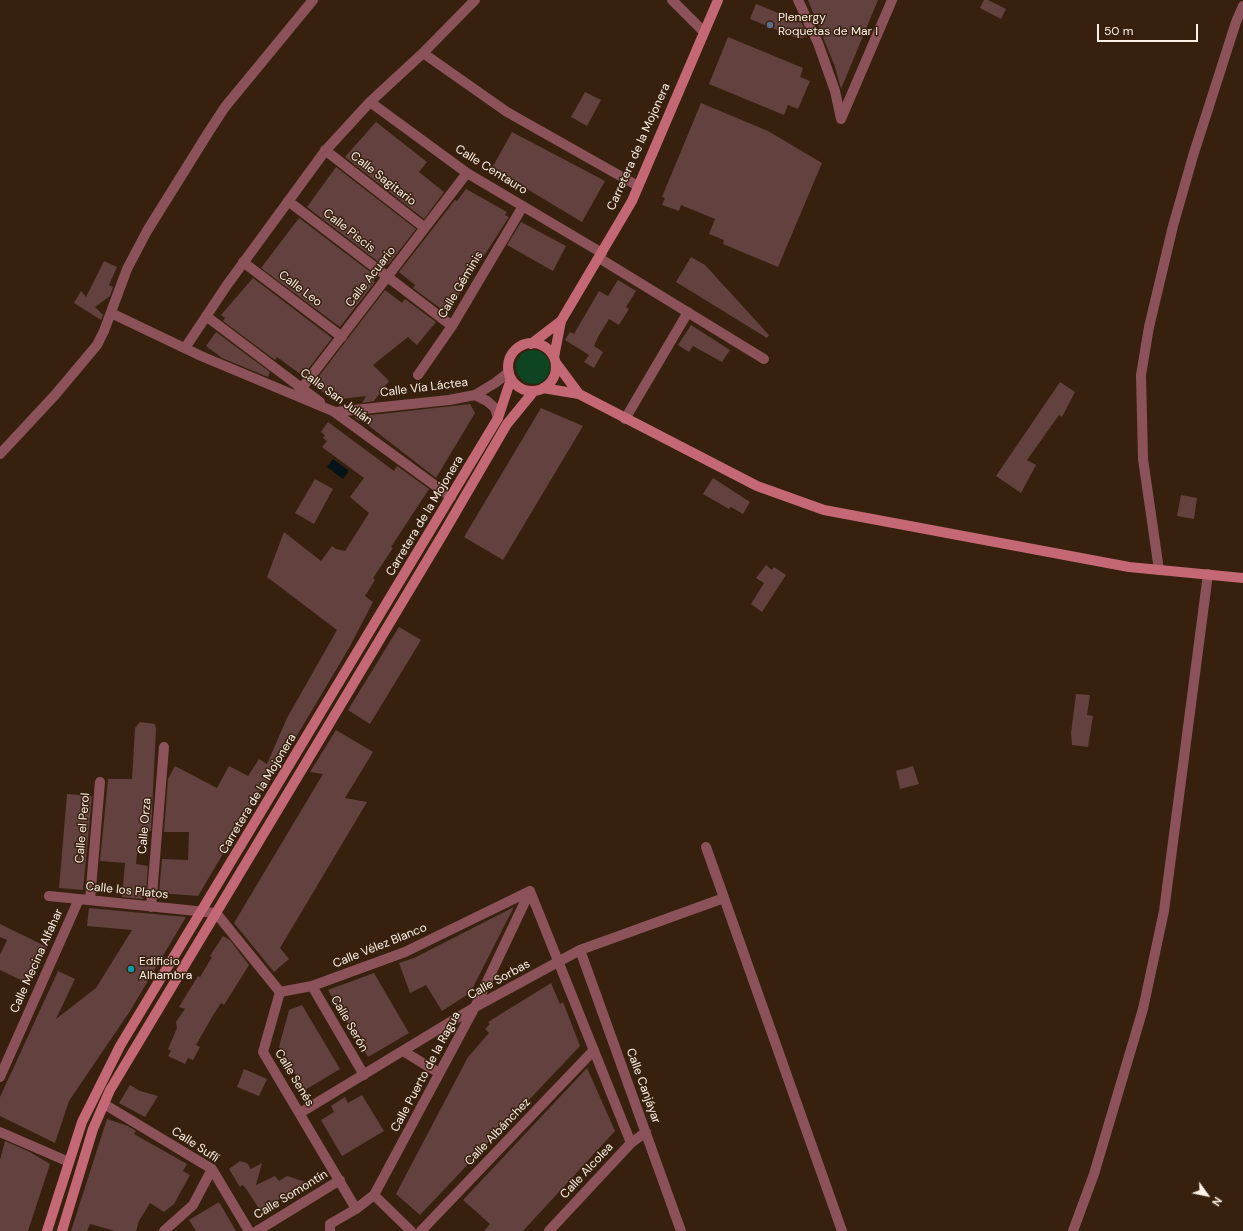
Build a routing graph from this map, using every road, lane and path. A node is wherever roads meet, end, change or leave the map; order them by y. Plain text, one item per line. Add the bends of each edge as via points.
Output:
1 (313, 0) edge
2 (475, 0) edge
3 (672, 0) edge
4 (718, 0) edge
5 (798, 0) edge
6 (892, 0) edge
7 (1243, 6) edge
8 (704, 32) junction
9 (423, 53) junction
10 (370, 102) junction
11 (325, 150) junction
12 (467, 173) junction
13 (638, 186) junction
14 (288, 201) junction
15 (523, 206) junction
16 (425, 228) junction
17 (601, 256) junction
18 (243, 262) junction
19 (387, 277) junction
20 (688, 312) junction
21 (110, 313) junction
22 (206, 316) junction
23 (561, 321) junction
24 (452, 326) junction
25 (342, 337) junction
26 (531, 344) junction
27 (185, 348) junction
28 (764, 359) dead end
29 (555, 360) junction
30 (418, 375) dead end
31 (510, 375) junction
32 (539, 390) junction
33 (299, 392) junction
34 (579, 394) junction
35 (475, 395) junction
36 (335, 412) junction
37 (498, 418) junction
38 (625, 419) junction
39 (0, 454) edge
40 (451, 497) junction
41 (1159, 570) junction
42 (1208, 574) junction
43 (1243, 578) edge
44 (164, 747) dead end
45 (100, 782) dead end
46 (706, 847) dead end
47 (530, 891) junction
48 (49, 896) dead end
49 (724, 898) junction
50 (79, 899) junction
51 (90, 900) junction
52 (151, 906) junction
53 (202, 912) junction
54 (216, 913) junction
55 (580, 950) junction
56 (558, 962) junction
57 (312, 986) junction
58 (280, 992) junction
59 (475, 1008) junction
60 (594, 1050) junction
61 (403, 1051) junction
62 (440, 1074) junction
63 (364, 1075) junction
64 (0, 1077) edge
65 (104, 1104) junction
66 (300, 1113) junction
67 (0, 1132) edge
68 (646, 1132) junction
69 (632, 1143) junction
70 (69, 1162) junction
71 (212, 1169) junction
72 (340, 1180) junction
73 (374, 1195) junction
74 (356, 1209) junction
75 (330, 1228) edge
76 (47, 1231) edge
77 (62, 1231) edge
78 (164, 1231) edge
79 (248, 1231) edge
80 (257, 1231) edge
81 (412, 1231) edge
82 (421, 1231) edge
83 (549, 1231) edge
84 (682, 1231) edge
85 (842, 1231) edge
86 (1073, 1231) edge

1 - 21 street via 225,107 208,133 147,231 127,269
2 - 9 street
3 - 8 street
4 - 8 street, Carretera de la Mojonera
5 - 6 street via 818,43 835,91 841,120
7 - 41 street via 1193,156 1173,226 1142,375 1143,459
8 - 13 street, Carretera de la Mojonera
9 - 10 street
9 - 13 street via 507,112
10 - 11 street
10 - 12 street, Calle Centauro
11 - 14 street
11 - 16 street, Calle Sagitario
12 - 15 street, Calle Centauro
12 - 16 street, Calle Acuario
13 - 17 street, Carretera de la Mojonera
14 - 18 street
14 - 19 street, Calle Piscis
15 - 17 street, Calle Centauro
15 - 24 street, Calle Géminis
16 - 19 street, Calle Acuario
17 - 20 street, Calle Centauro
17 - 23 street, Carretera de la Mojonera
18 - 22 street
18 - 25 street, Calle Leo
19 - 24 street, Calle Piscis
19 - 25 street, Calle Acuario
20 - 28 street, Calle Centauro
20 - 38 street
21 - 27 street
21 - 39 street via 104,331 87,359
22 - 27 street
22 - 33 street, Calle San Julián
23 - 26 street, Carretera de la Mojonera
23 - 29 street, Carretera de la Mojonera
24 - 30 street, Calle Géminis
25 - 33 street, Calle Acuario
26 - 29 street via 544,347
26 - 31 street via 517,349 513,354
27 - 33 street
29 - 32 street via 554,378
29 - 34 street
31 - 32 street via 523,389
31 - 35 street, Calle Vía Láctea
31 - 37 street, Carretera de la Mojonera
32 - 34 street
32 - 54 street, Carretera de la Mojonera via 507,424
33 - 36 street
34 - 38 street
35 - 36 street, Calle Vía Láctea
35 - 37 street via 495,408
36 - 40 street, Calle San Julián
37 - 40 street, Carretera de la Mojonera
38 - 41 street via 758,486 824,510 1114,565
40 - 53 street, Carretera de la Mojonera
41 - 42 street
42 - 43 street
42 - 86 street via 1164,911 1143,1009 1094,1174
44 - 52 street, Calle Orza
45 - 51 street, Calle el Perol
46 - 49 street
47 - 56 street
47 - 57 street, Calle Vélez Blanco via 405,952
47 - 59 street, Calle Puerto de la Ragua
48 - 50 street, Calle los Platos
49 - 55 street, Calle Sorbas
49 - 85 street
50 - 51 street, Calle los Platos
50 - 64 street, Calle Mecina Alfahar
51 - 52 street, Calle los Platos
52 - 53 street, Calle los Platos
53 - 54 street
53 - 70 street, Carretera de la Mojonera via 120,1046 82,1122
54 - 58 street
54 - 65 street, Carretera de la Mojonera via 139,1040
55 - 56 street, Calle Sorbas
55 - 68 street, Calle Canjáyar
56 - 59 street, Calle Sorbas
56 - 60 street
57 - 58 street, Calle Vélez Blanco
57 - 63 street, Calle Serón
58 - 66 street, Calle Senés via 263,1052
59 - 61 street, Calle Sorbas
59 - 62 street, Calle Puerto de la Ragua
60 - 69 street
60 - 82 street, Calle Albánchez
61 - 62 street
61 - 63 street, Calle Sorbas
62 - 73 street, Calle Puerto de la Ragua
63 - 66 street, Calle Sorbas
65 - 71 street, Calle Suflí
65 - 77 street, Carretera de la Mojonera via 93,1129
66 - 72 street, Calle Senés
67 - 70 street
68 - 69 street, Calle Alcolea
68 - 84 street, Calle Canjáyar
69 - 83 street, Calle Alcolea
70 - 76 street, Carretera de la Mojonera
71 - 78 street via 193,1205
71 - 79 street, Calle Suflí
72 - 74 street, Calle Senés
72 - 80 street, Calle Somontín
73 - 74 street, Calle Puerto de la Ragua
73 - 81 street
74 - 75 street, Calle Puerto de la Ragua

